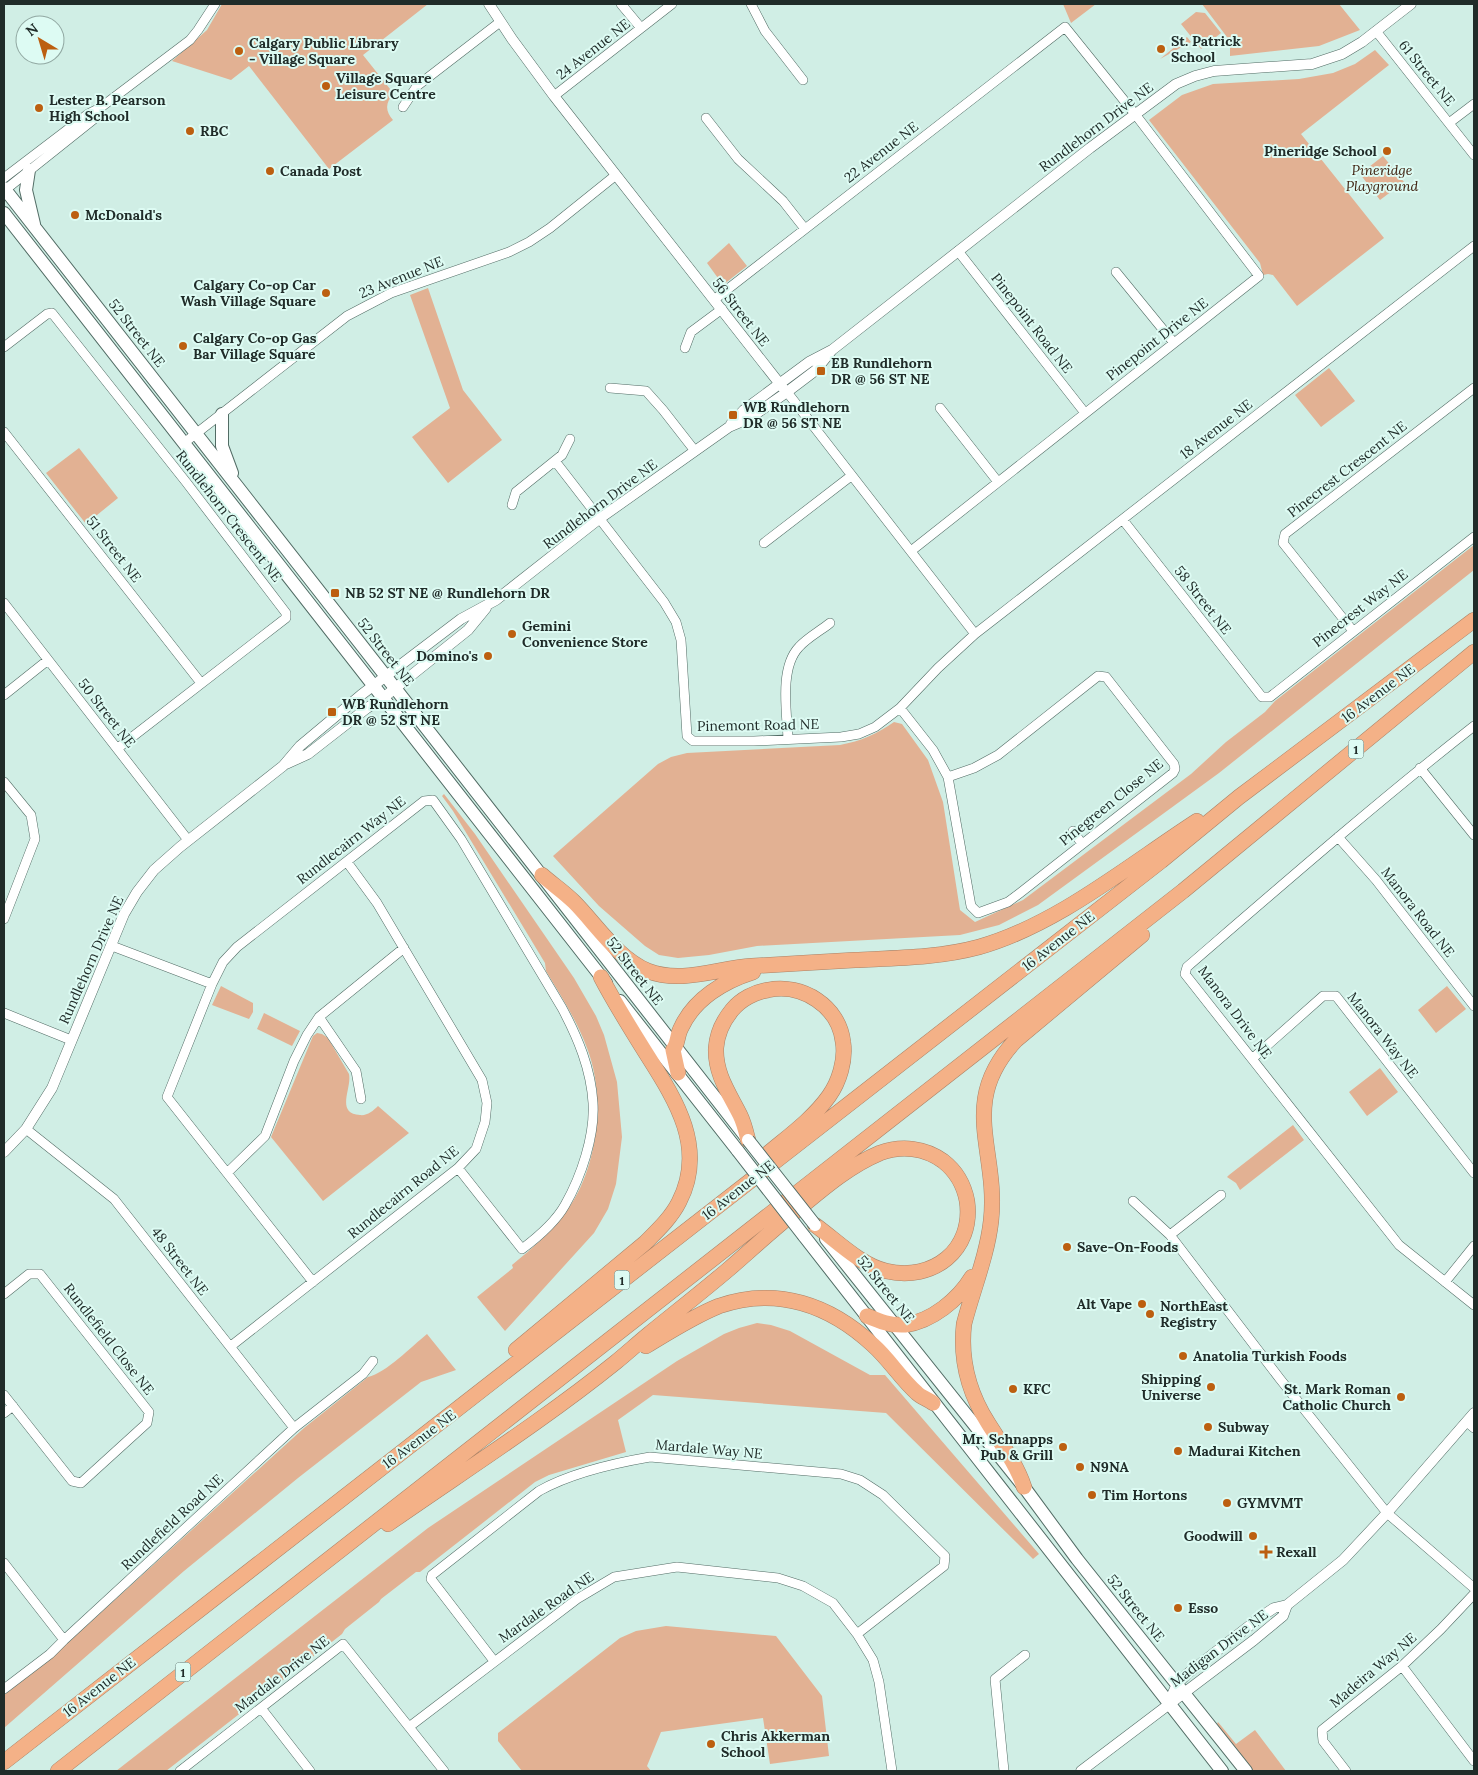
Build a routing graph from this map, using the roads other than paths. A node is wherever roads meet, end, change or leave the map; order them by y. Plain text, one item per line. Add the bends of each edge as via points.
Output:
1 (215, 4) edge
2 (489, 4) edge
3 (621, 4) edge
4 (672, 4) edge
5 (751, 4) edge
6 (1411, 4) edge
7 (500, 22) junction
8 (641, 28) junction
9 (1376, 31) junction
10 (803, 80) dead end
11 (554, 96) junction
12 (1474, 104) edge
13 (403, 107) dead end
14 (100, 108) junction
15 (1135, 114) junction
16 (706, 118) dead end
17 (1449, 123) junction
18 (1474, 155) edge
19 (29, 170) junction
20 (616, 175) junction
21 (4, 187) edge
22 (4, 214) edge
23 (35, 229) junction
24 (805, 229) junction
25 (1474, 246) edge
26 (958, 251) junction
27 (1116, 272) dead end
28 (715, 299) junction
29 (722, 309) junction
30 (1174, 343) junction
31 (4, 347) edge
32 (685, 348) dead end
33 (610, 388) dead end
34 (783, 388) junction
35 (1474, 388) edge
36 (940, 408) dead end
37 (1086, 413) junction
38 (222, 414) junction
39 (4, 432) edge
40 (197, 434) junction
41 (570, 439) dead end
42 (184, 444) junction
43 (695, 451) junction
44 (555, 461) junction
45 (851, 476) junction
46 (998, 482) junction
47 (236, 485) junction
48 (512, 505) dead end
49 (599, 519) junction
50 (1123, 520) junction
51 (1474, 537) edge
52 (764, 543) dead end
53 (911, 551) junction
54 (4, 603) edge
55 (489, 605) junction
56 (1474, 620) edge
57 (830, 623) dead end
58 (1353, 631) junction
59 (975, 634) junction
60 (1474, 652) edge
61 (48, 660) junction
62 (386, 676) junction
63 (201, 683) junction
64 (373, 685) junction
65 (395, 688) junction
66 (4, 696) edge
67 (1262, 697) joint
68 (383, 698) junction
69 (900, 708) junction
70 (1474, 726) edge
71 (788, 739) junction
72 (118, 748) junction
73 (283, 766) junction
74 (1420, 768) junction
75 (948, 777) junction
76 (4, 782) edge
77 (1239, 797) junction
78 (1073, 831) dead end
79 (1474, 836) edge
80 (1338, 837) junction
81 (188, 840) junction
82 (1082, 844) junction
83 (1238, 846) junction
84 (347, 862) junction
85 (542, 875) junction
86 (4, 919) edge
87 (112, 946) junction
88 (404, 948) junction
89 (779, 965) junction
90 (601, 977) junction
91 (212, 984) junction
92 (1474, 1006) edge
93 (4, 1013) edge
94 (319, 1017) junction
95 (71, 1040) junction
96 (676, 1047) junction
97 (1252, 1058) junction
98 (678, 1073) junction
99 (361, 1099) dead end
100 (26, 1129) junction
101 (743, 1146) junction
102 (4, 1152) edge
103 (458, 1168) junction
104 (227, 1173) junction
105 (1474, 1173) edge
106 (1221, 1195) dead end
107 (1133, 1201) dead end
108 (815, 1225) junction
109 (1170, 1235) junction
110 (1474, 1246) edge
111 (983, 1258) junction
112 (313, 1282) junction
113 (619, 1282) junction
114 (1445, 1282) junction
115 (4, 1294) edge
116 (1474, 1305) edge
117 (867, 1316) junction
118 (894, 1324) junction
119 (231, 1346) junction
120 (373, 1361) dead end
121 (618, 1361) junction
122 (4, 1394) edge
123 (933, 1403) junction
124 (13, 1406) junction
125 (4, 1413) edge
126 (1474, 1413) edge
127 (1471, 1425) edge
128 (294, 1428) junction
129 (365, 1480) junction
130 (1024, 1486) junction
131 (1387, 1513) junction
132 (4, 1563) edge
133 (308, 1574) junction
134 (1474, 1588) edge
135 (1474, 1594) edge
136 (857, 1634) junction
137 (64, 1640) junction
138 (1025, 1656) dead end
139 (494, 1661) junction
140 (1402, 1666) junction
141 (1180, 1688) junction
142 (4, 1689) edge
143 (1168, 1704) junction
144 (261, 1708) junction
145 (409, 1728) junction
146 (1474, 1761) edge
147 (4, 1762) edge
148 (58, 1771) edge
149 (180, 1771) edge
150 (310, 1771) edge
151 (444, 1771) edge
152 (892, 1771) edge
153 (1004, 1771) edge
154 (1081, 1771) edge
155 (1222, 1771) edge
156 (1246, 1771) edge
157 (1346, 1771) edge

1 - 14 street via 190,40
2 - 7 street, 56 Street NE
3 - 8 street
4 - 8 street, 24 Avenue NE
5 - 10 street via 765,31
6 - 9 street, Rundlehorn Drive NE
7 - 11 street, 56 Street NE
7 - 13 street via 418,86
8 - 11 street, 24 Avenue NE
9 - 15 street, Rundlehorn Drive NE via 1342,54 1312,64 1214,71 1195,76 1176,84
9 - 17 street, 61 Street NE
11 - 20 street, 56 Street NE
12 - 17 street
14 - 19 street via 94,119
14 - 21 street via 88,114
15 - 24 street, 22 Avenue NE via 1065,27
15 - 26 street, Rundlehorn Drive NE
15 - 30 street, Pinepoint Drive NE via 1259,276
16 - 24 street via 738,159 782,201
17 - 18 street, 61 Street NE
19 - 21 street
19 - 23 main road via 26,190
20 - 28 street, 56 Street NE
20 - 38 street, 23 Avenue NE via 529,242 391,293 347,316
21 - 23 main road, 52 Street NE
22 - 42 main road, 52 Street NE
23 - 40 main road, 52 Street NE
24 - 28 street, 22 Avenue NE
25 - 50 street, 18 Avenue NE
26 - 34 street, Rundlehorn Drive NE via 832,350 809,362
26 - 37 street, Pinepoint Road NE
27 - 30 street
28 - 29 street, 56 Street NE
29 - 32 street via 691,332
29 - 34 street, 56 Street NE
30 - 37 street, Pinepoint Drive NE
31 - 63 street, Rundlehorn Crescent NE via 52,313 286,613 286,618
33 - 43 street via 646,391
34 - 43 street, Rundlehorn Drive NE via 744,410 729,427
34 - 45 street, 56 Street NE
35 - 58 street, Pinecrest Crescent NE via 1285,534 1283,543
36 - 46 street
37 - 46 street, Pinepoint Drive NE
38 - 40 street, 23 Avenue NE
38 - 47 main road via 222,446
39 - 63 street, 51 Street NE
40 - 42 street, 23 Avenue NE
40 - 47 main road, 52 Street NE
41 - 44 street
42 - 64 main road, 52 Street NE
43 - 49 street, Rundlehorn Drive NE
44 - 48 street via 516,492
44 - 49 street, Pinemont Road NE
45 - 52 street
45 - 53 street, 56 Street NE
46 - 53 street, Pinepoint Drive NE
47 - 62 main road, 52 Street NE
49 - 55 street, Rundlehorn Drive NE
49 - 71 street, Pinemont Road NE via 676,622 681,640 687,736 693,741
50 - 59 street, 18 Avenue NE
50 - 67 street, 58 Street NE
51 - 58 street, Pinecrest Way NE
53 - 59 street, 56 Street NE
54 - 61 street, 50 Street NE
55 - 62 street, Rundlehorn Drive NE via 461,619
55 - 65 street, Rundlehorn Drive NE via 468,630
56 - 77 highway, 16 Avenue NE / 1
57 - 71 street via 798,648 789,662 786,686
58 - 67 street, Pinecrest Way NE via 1270,697
59 - 69 street, Pinemont Road NE
60 - 83 highway, 16 Avenue NE / 1
61 - 66 street
61 - 72 street, 50 Street NE
62 - 64 street, Rundlehorn Drive NE
62 - 65 main road, 52 Street NE
63 - 72 street, Rundlehorn Crescent NE
64 - 68 main road, 52 Street NE
64 - 73 street, Rundlehorn Drive NE via 300,746
65 - 68 street, Rundlehorn Drive NE
65 - 85 main road, 52 Street NE
68 - 73 street, Rundlehorn Drive NE via 308,754
68 - 90 main road, 52 Street NE
69 - 71 street, Pinemont Road NE via 875,727 859,734
69 - 75 street, Pinegreen Close NE via 933,750
70 - 74 street, Manora Drive NE
72 - 81 street, 50 Street NE
73 - 81 street, Rundlehorn Drive NE
74 - 79 street
74 - 80 street, Manora Drive NE
75 - 82 street, Pinegreen Close NE via 971,906 978,912 1008,902
75 - 82 street, Pinegreen Close NE via 998,755 1098,676 1106,677 1174,764 1175,770
76 - 86 street via 31,816 35,839
77 - 89 highway via 1220,806 1066,908 1008,937 972,948 922,957
77 - 113 highway, 16 Avenue NE / 1
78 - 82 street
80 - 92 street, Manora Road NE via 1376,880
80 - 97 street, Manora Drive NE via 1187,967 1185,974
81 - 87 street, Rundlehorn Drive NE via 154,870 137,892 124,914
83 - 111 highway via 1210,878 1025,1031 1001,1058 990,1079 984,1101 984,1136 992,1212
83 - 133 highway, 16 Avenue NE / 1
84 - 88 street, Rundlecairn Road NE
84 - 91 street, Rundlecairn Way NE via 237,947 223,962
84 - 103 street, Rundlecairn Way NE via 424,800 434,800 576,1035 588,1071 593,1104 590,1140 580,1174 564,1207 542,1234 522,1249
85 - 89 highway via 572,900 625,957 647,970 679,976
85 - 96 main road, 52 Street NE
87 - 91 street
87 - 95 street, Rundlehorn Drive NE
88 - 94 street
88 - 103 street, Rundlecairn Road NE via 482,1080 487,1103 485,1122 476,1149
89 - 96 highway via 736,978 704,998 684,1022
90 - 98 main road, 52 Street NE
90 - 129 highway via 614,1003 671,1091 682,1116 690,1154 679,1202 662,1226 629,1258 386,1456
91 - 104 street, Rundlecairn Way NE via 167,1097
93 - 95 street
94 - 99 street via 356,1070
94 - 104 street via 294,1061 265,1136
95 - 100 street, Rundlehorn Drive NE via 52,1088
96 - 98 highway via 673,1050
96 - 101 main road, 52 Street NE
97 - 105 street, Manora Way NE via 1323,996 1336,996
97 - 114 street, Manora Drive NE via 1399,1244
98 - 101 main road, 52 Street NE
100 - 102 street, Rundlehorn Drive NE
100 - 119 street, 48 Street NE via 114,1199
101 - 108 main road, 52 Street NE, bridge
101 - 113 highway via 740,1116 718,1068 716,1048 722,1025 735,1007 753,995 774,989 795,989 806,993 830,1012 844,1042 842,1065 829,1096 813,1115
101 - 117 main road, 52 Street NE, bridge via 804,1236
103 - 112 street, Rundlecairn Road NE
104 - 112 street, Rundlecairn Way NE
106 - 109 street
107 - 109 street
108 - 118 main road, 52 Street NE
108 - 121 highway via 874,1267 906,1274 920,1272 942,1263 959,1244 967,1224 965,1190 945,1162 915,1148 883,1152 861,1162 818,1192
109 - 131 street
110 - 114 street
111 - 118 highway via 963,1290 946,1306 913,1323
111 - 130 highway via 964,1324 964,1361 976,1402 1019,1471
112 - 119 street, Rundlecairn Road NE
113 - 129 highway, 16 Avenue NE / 1
114 - 116 street, Manora Drive NE
115 - 124 street, Rundlefield Close NE via 29,1274 40,1274 149,1412 147,1423 81,1483 72,1482
117 - 118 highway
117 - 123 main road, 52 Street NE
118 - 130 main road, 52 Street NE
119 - 128 street, 48 Street NE
120 - 128 street, Rundlefield Road NE via 363,1374
121 - 123 highway via 719,1307 745,1300 789,1300 821,1309 842,1320 876,1347 917,1393
121 - 133 highway via 340,1558
122 - 124 street, Rundlefield Close NE
123 - 143 main road, 52 Street NE
124 - 125 street
126 - 127 street, Madigan Drive NE
127 - 131 street, Madigan Drive NE
128 - 137 street, Rundlefield Road NE
129 - 147 highway, 16 Avenue NE / 1
130 - 141 main road, 52 Street NE via 1077,1559
131 - 134 street
131 - 141 street, Madigan Drive NE via 1343,1560 1287,1605 1274,1608 1247,1627
132 - 137 street
133 - 148 highway, 16 Avenue NE / 1
135 - 140 street, Madeira Way NE
136 - 139 street, Mardale Road NE via 833,1603 802,1586 757,1574 677,1567 614,1577 577,1599
136 - 139 street, Mardale Way NE via 944,1566 945,1556 883,1495 860,1480 841,1474 650,1457 556,1481 432,1575 431,1579
136 - 152 street, Mardale Road NE via 872,1660 879,1682
137 - 142 street, Rundlefield Road NE
138 - 153 street via 995,1679
139 - 145 street, Mardale Road NE
140 - 146 street
140 - 157 street, Madeira Way NE via 1322,1730 1323,1741
141 - 143 street, Madigan Drive NE
141 - 156 main road, 52 Street NE
143 - 154 street, Madigan Drive NE
143 - 155 main road, 52 Street NE
144 - 145 street, Mardale Drive NE via 343,1644
144 - 149 street, Mardale Drive NE
144 - 150 street
145 - 151 street, Mardale Drive NE

